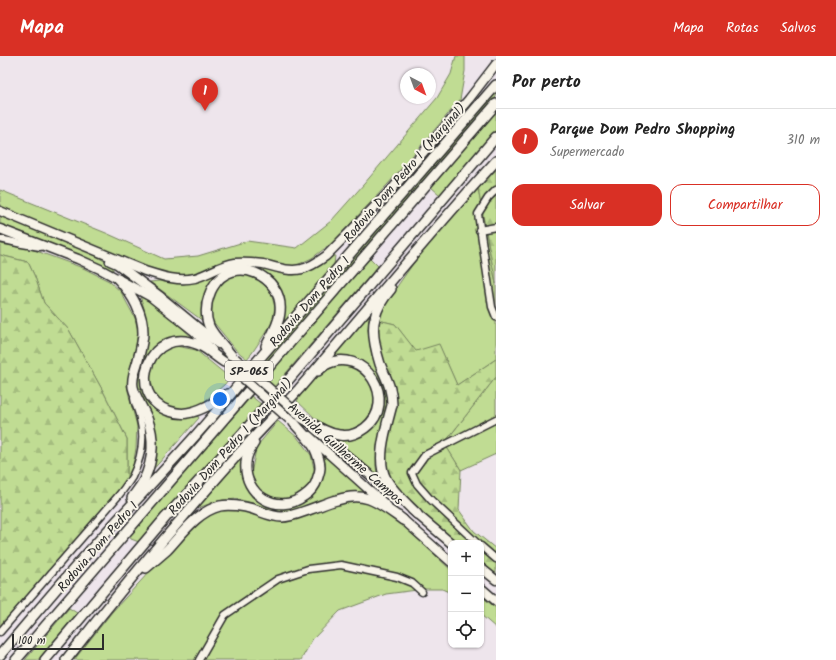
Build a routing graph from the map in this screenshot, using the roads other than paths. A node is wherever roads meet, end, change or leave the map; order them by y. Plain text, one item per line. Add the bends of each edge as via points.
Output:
1 (496, 64) edge
2 (496, 85) edge
3 (496, 104) edge
4 (496, 137) edge
5 (496, 161) edge
6 (496, 190) edge
7 (0, 211) edge
8 (450, 211) junction
9 (496, 227) edge
10 (0, 230) edge
11 (479, 230) junction
12 (0, 239) edge
13 (83, 246) junction
14 (53, 249) junction
15 (118, 279) junction
16 (496, 317) edge
17 (233, 356) junction
18 (226, 364) junction
19 (253, 366) junction
20 (133, 386) junction
21 (299, 388) junction
22 (235, 390) junction
23 (296, 418) junction
24 (496, 419) edge
25 (268, 423) junction
26 (417, 514) junction
27 (402, 520) junction
28 (112, 526) junction
29 (448, 540) edge
30 (474, 540) edge
31 (484, 548) edge
32 (496, 558) edge
33 (448, 559) edge
34 (484, 570) edge
35 (496, 580) edge
36 (484, 591) edge
37 (120, 592) junction
38 (422, 592) dead end
39 (496, 601) edge
40 (0, 632) edge
41 (58, 645) junction
42 (0, 655) edge
43 (16, 660) edge
44 (45, 660) edge
45 (48, 660) edge
46 (66, 660) edge
47 (199, 660) edge

1 - 13 main road, Avenida Guilherme Campos via 392,189 326,256 315,263 292,270 262,264 234,263 195,278 180,280 144,271
2 - 19 highway, Rodovia Dom Pedro I (Marginal) / SP-065
3 - 43 highway, Rodovia Dom Pedro I / SP-065
4 - 41 highway, SP-065
5 - 8 highway, Rodovia Dom Pedro I (Marginal)
6 - 11 street via 478,214
7 - 13 main road, Avenida Guilherme Campos
8 - 21 highway, Rodovia Dom Pedro I (Marginal)
8 - 26 highway via 386,295 374,319 375,346 392,397 381,453 383,471 393,489
9 - 11 street
10 - 14 main road, Avenida Guilherme Campos
11 - 16 street via 492,307
12 - 14 street
13 - 17 main road, Avenida Guilherme Campos via 116,264 161,297
14 - 15 main road, Avenida Guilherme Campos
15 - 18 main road, Avenida Guilherme Campos via 151,297 173,314 194,331
15 - 20 highway via 136,302 142,317 143,334 133,375
17 - 19 highway via 209,327 206,314 207,300 213,286 221,277 230,272 250,270 272,284 279,297 280,311 271,336
17 - 23 main road, Avenida Guilherme Campos, bridge
18 - 22 highway via 199,345 173,341 156,351 149,361 146,384 155,402 164,409 186,413 196,411
18 - 23 main road, Avenida Guilherme Campos, bridge
19 - 22 highway, Rodovia Dom Pedro I (Marginal) / SP-065
20 - 28 highway via 149,423 152,452 143,482
20 - 40 street via 142,432 141,452 131,478
21 - 23 highway via 326,365 342,361 351,362 364,368 377,385 380,396 379,408 371,423 357,433 344,436
21 - 25 highway, Rodovia Dom Pedro I (Marginal)
22 - 28 highway, Rodovia Dom Pedro I (Marginal) / SP-065
23 - 25 highway via 314,447 320,468 316,485 310,492 303,498 285,504 261,498 254,491 246,473 247,455
23 - 26 main road, Avenida Guilherme Campos
23 - 27 main road, Avenida Guilherme Campos
24 - 30 street via 425,455 412,473 431,500
25 - 37 highway, Rodovia Dom Pedro I (Marginal)
26 - 29 main road, Avenida Guilherme Campos
27 - 33 main road, Avenida Guilherme Campos
27 - 37 highway via 379,503 358,496 336,500 282,517 252,508 220,506 194,521 166,551
28 - 42 highway, Rodovia Dom Pedro I (Marginal) / SP-065
31 - 32 street
34 - 35 main road
36 - 39 main road
37 - 46 highway, Rodovia Dom Pedro I (Marginal)
38 - 47 street via 412,583 396,577 341,565 308,569 278,579 225,614
41 - 44 highway, SP-065
41 - 45 highway

